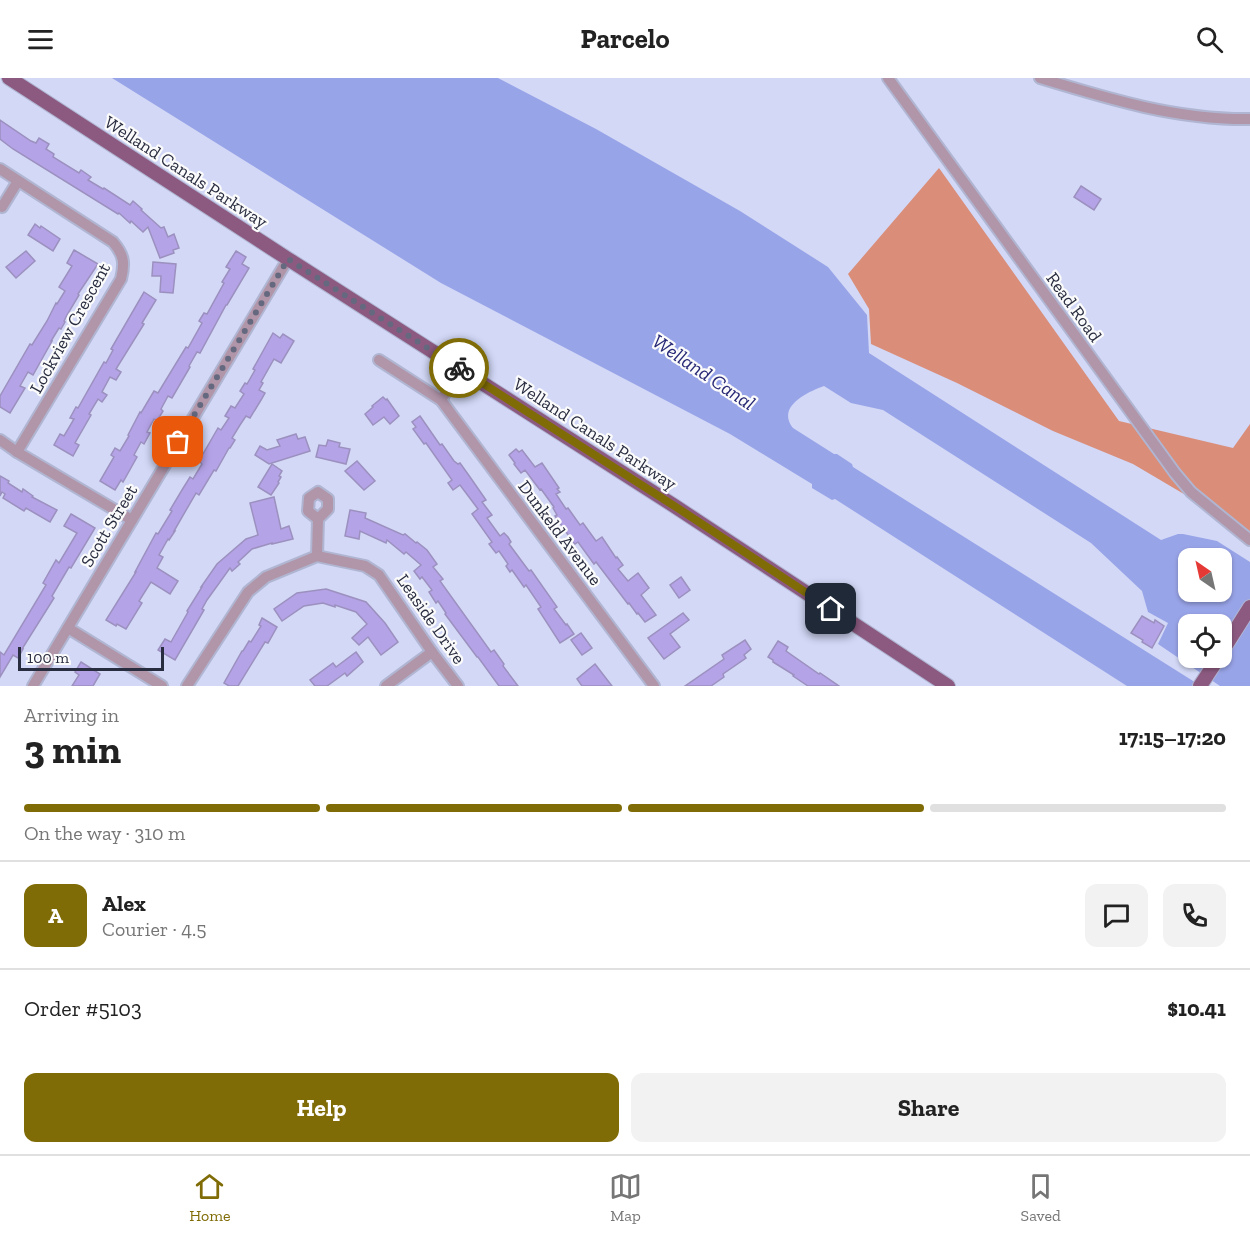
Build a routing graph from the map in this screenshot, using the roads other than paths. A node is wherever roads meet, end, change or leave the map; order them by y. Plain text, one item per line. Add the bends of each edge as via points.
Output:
1 (9, 78) edge
2 (888, 78) edge
3 (1040, 78) edge
4 (1250, 119) edge
5 (0, 169) edge
6 (18, 181) junction
7 (2, 207) dead end
8 (288, 259) junction
9 (379, 360) dead end
10 (460, 369) junction
11 (441, 400) junction
12 (0, 441) edge
13 (17, 452) junction
14 (318, 519) dead end
15 (132, 520) junction
16 (1250, 540) edge
17 (316, 556) junction
18 (1250, 607) edge
19 (68, 628) junction
20 (1232, 636) edge
21 (432, 652) junction
22 (1212, 668) edge
23 (33, 686) edge
24 (162, 686) edge
25 (187, 686) edge
26 (386, 686) edge
27 (458, 686) edge
28 (654, 686) edge
29 (948, 686) edge
30 (1200, 686) edge

1 - 8 main road, Welland Canals Parkway
2 - 16 street, Read Road via 1175,473 1191,492
3 - 4 street via 1119,102 1180,114
5 - 6 street, Lockview Crescent
6 - 7 street
6 - 13 street, Lockview Crescent via 113,242 125,266 121,279
8 - 10 main road, Welland Canals Parkway
8 - 15 street, Scott Street
9 - 11 street, Dunkeld Avenue
10 - 11 street
10 - 29 main road, Welland Canals Parkway
11 - 28 street, Dunkeld Avenue
12 - 13 street
13 - 15 street
14 - 17 street
15 - 19 street, Scott Street
17 - 21 street, Leaside Drive via 365,566 379,575
17 - 25 street via 266,577 248,592
18 - 20 main road
19 - 23 street, Scott Street
19 - 24 street
21 - 26 street
21 - 27 street, Leaside Drive
22 - 30 main road

